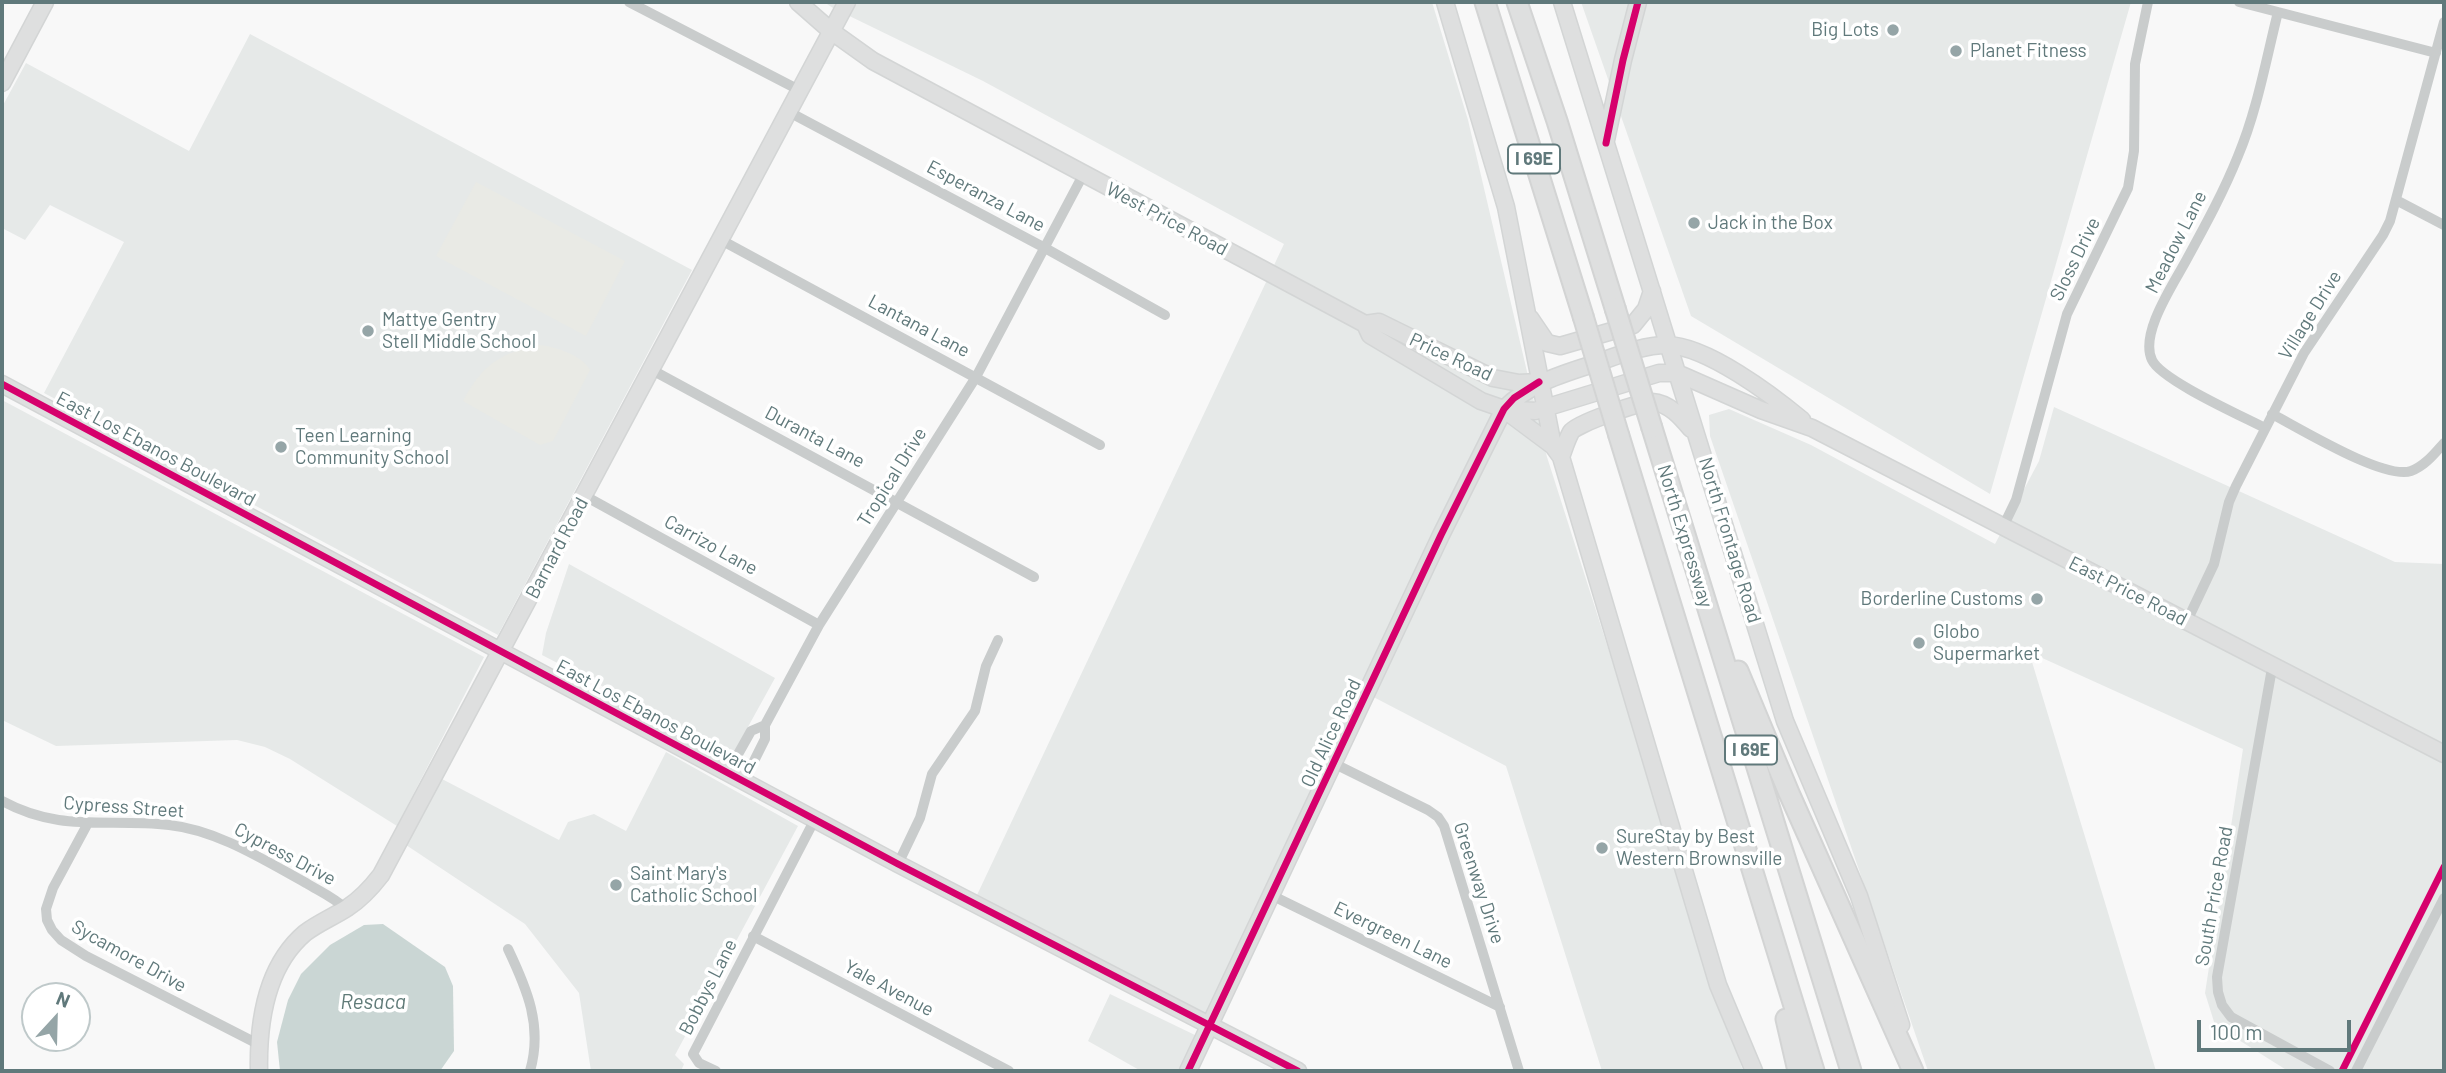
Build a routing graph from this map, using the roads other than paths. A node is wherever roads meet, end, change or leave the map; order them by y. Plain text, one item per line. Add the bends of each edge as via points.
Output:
1 (45, 2) edge
2 (629, 2) edge
3 (798, 2) edge
4 (847, 2) edge
5 (1445, 2) edge
6 (1485, 2) edge
7 (1517, 2) edge
8 (1562, 2) edge
9 (1639, 2) edge
10 (2148, 2) edge
11 (2239, 2) edge
12 (2278, 12) junction
13 (2444, 22) edge
14 (831, 31) junction
15 (2436, 53) junction
16 (2, 83) edge
17 (801, 90) junction
18 (789, 111) junction
19 (1606, 143) junction
20 (1083, 175) junction
21 (2396, 200) junction
22 (2444, 225) edge
23 (721, 240) junction
24 (1045, 248) junction
25 (1651, 291) junction
26 (1524, 307) junction
27 (1659, 311) junction
28 (1165, 315) dead end
29 (1365, 324) junction
30 (1669, 345) junction
31 (1728, 368) junction
32 (652, 370) junction
33 (1677, 373) junction
34 (976, 377) junction
35 (1539, 382) junction
36 (2, 384) edge
37 (1544, 408) junction
38 (1504, 409) junction
39 (2272, 414) junction
40 (1812, 428) junction
41 (2265, 428) junction
42 (1699, 439) junction
43 (2444, 443) edge
44 (1100, 445) dead end
45 (1557, 452) junction
46 (585, 496) junction
47 (897, 501) junction
48 (2003, 527) junction
49 (1693, 563) junction
50 (1034, 577) dead end
51 (2186, 621) junction
52 (820, 625) junction
53 (998, 639) dead end
54 (501, 652) junction
55 (2274, 667) junction
56 (765, 725) junction
57 (2444, 754) edge
58 (1335, 764) junction
59 (739, 774) junction
60 (2, 801) edge
61 (815, 820) junction
62 (88, 824) junction
63 (204, 833) joint
64 (1747, 851) junction
65 (898, 864) junction
66 (1271, 895) junction
67 (2444, 898) edge
68 (346, 909) junction
69 (754, 936) junction
70 (508, 949) dead end
71 (1500, 1007) junction
72 (1208, 1026) junction
73 (258, 1044) junction
74 (259, 1071) edge
75 (530, 1071) edge
76 (716, 1071) edge
77 (1009, 1071) edge
78 (1188, 1071) edge
79 (1298, 1071) edge
80 (1520, 1071) edge
81 (1754, 1071) edge
82 (1798, 1071) edge
83 (1814, 1071) edge
84 (1851, 1071) edge
85 (1914, 1071) edge
86 (2330, 1071) edge
87 (2356, 1071) edge

1 - 16 main road
2 - 17 street
3 - 14 main road, West Price Road
4 - 14 main road, Barnard Road
5 - 26 main road via 1506,206
6 - 64 highway, North Expressway / I 69E, bridge
7 - 49 highway, North Expressway / I 69E, bridge
8 - 19 main road, North Frontage Road
9 - 19 main road
10 - 48 street, Sloss Drive via 2135,64 2134,151 2128,188 2067,314 2016,500
11 - 12 street
12 - 15 street
12 - 41 street, Meadow Lane via 2239,155 2149,340 2152,362 2162,372
13 - 15 street, Village Drive
14 - 17 main road, Barnard Road
14 - 20 main road, West Price Road via 873,61
15 - 21 street, Village Drive
17 - 18 main road, Barnard Road
18 - 23 main road, Barnard Road
18 - 24 street, Esperanza Lane
19 - 25 main road, North Frontage Road
20 - 24 street, Tropical Drive
20 - 29 main road, West Price Road
21 - 22 street
21 - 39 street, Village Drive via 2383,235 2319,328
23 - 32 main road, Barnard Road
23 - 34 street, Lantana Lane
24 - 28 street, Esperanza Lane
24 - 34 street, Tropical Drive
25 - 26 main road via 1646,309 1633,325 1560,346 1541,337
25 - 27 main road, North Frontage Road
26 - 35 main road
27 - 30 main road, North Frontage Road
27 - 31 main road via 1677,334
29 - 35 main road, Price Road via 1379,322 1493,378
29 - 38 main road, West Price Road via 1370,335 1481,401
30 - 31 main road, East Price Road
30 - 33 main road, North Frontage Road
30 - 35 main road, East Price Road via 1643,348
31 - 40 main road, East Price Road via 1766,390
32 - 46 main road, Barnard Road
32 - 47 street, Duranta Lane
33 - 37 main road via 1659,373
33 - 40 main road, East Price Road
33 - 42 main road, North Frontage Road
34 - 44 street, Lantana Lane
34 - 47 street, Tropical Drive
35 - 37 main road
35 - 38 main road
36 - 54 main road, East Los Ebanos Boulevard
37 - 38 main road, West Price Road via 1525,412
37 - 45 main road
38 - 45 main road
38 - 58 main road, Old Alice Road
39 - 41 street, Village Drive
39 - 43 street via 2400,473 2427,462
40 - 48 main road, East Price Road
41 - 51 street, Village Drive via 2232,494 2214,564
42 - 45 main road via 1678,414 1651,402 1586,422 1572,430
42 - 85 main road, North Frontage Road via 1785,721 1859,896
45 - 81 main road via 1718,985
46 - 52 street, Carrizo Lane
46 - 54 main road, Barnard Road
47 - 50 street, Duranta Lane
47 - 52 street, Tropical Drive
48 - 51 main road, East Price Road
49 - 84 highway, North Expressway / I 69E
49 - 85 highway via 1789,793
51 - 55 main road, East Price Road
52 - 56 street, Tropical Drive
53 - 65 street via 975,711 932,774 920,818
54 - 59 main road, East Los Ebanos Boulevard
54 - 68 main road, Barnard Road via 381,875
55 - 57 main road, East Price Road
55 - 86 street, South Price Road via 2228,912 2218,992 2231,1017
56 - 59 street, Tropical Drive via 765,739 752,765
56 - 59 street, Tropical Drive via 751,731 737,756
58 - 66 main road, Old Alice Road
58 - 71 street, Greenway Drive via 1438,817
59 - 61 main road, East Los Ebanos Boulevard
60 - 62 street, Cypress Street via 31,815
61 - 65 main road, East Los Ebanos Boulevard
61 - 69 street, Bobbys Lane
62 - 63 street, Cypress Street via 167,825
62 - 73 street, Sycamore Drive via 48,898 47,920 52,930 86,956
63 - 68 street, Cypress Drive via 292,876
64 - 82 highway
64 - 83 highway, North Expressway / I 69E
65 - 72 main road, East Los Ebanos Boulevard
66 - 71 street, Evergreen Lane
66 - 72 main road, Old Alice Road
67 - 87 street
68 - 73 main road, Barnard Road via 305,933 284,959 263,1006
69 - 76 street, Bobbys Lane via 693,1054
69 - 77 street, Yale Avenue
70 - 75 street via 532,1007 536,1036
71 - 80 street, Greenway Drive
72 - 78 main road, Old Alice Road
72 - 79 main road, East Los Ebanos Boulevard
73 - 74 main road, Barnard Road

